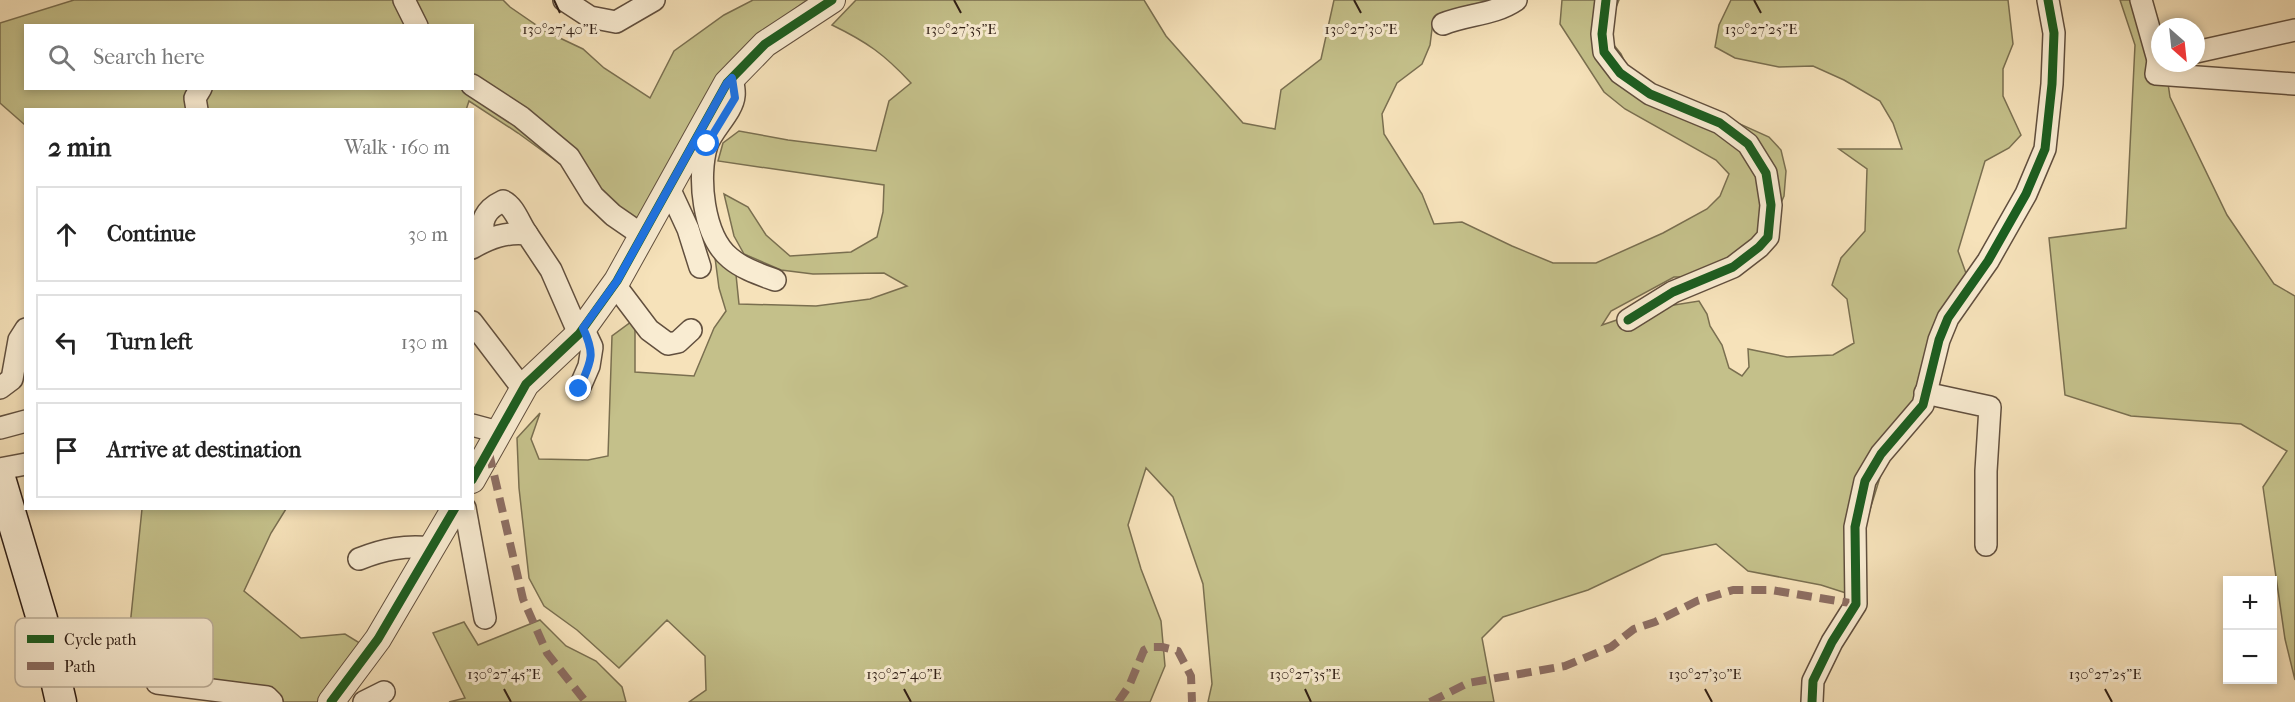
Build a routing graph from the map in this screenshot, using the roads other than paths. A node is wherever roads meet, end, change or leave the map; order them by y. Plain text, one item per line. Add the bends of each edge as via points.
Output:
1 (404, 0) edge
2 (564, 0) edge
3 (654, 0) edge
4 (832, 0) edge
5 (1516, 0) edge
6 (1606, 0) edge
7 (2048, 0) edge
8 (2141, 0) edge
9 (416, 24) edge
10 (1443, 24) dead end
11 (2295, 30) edge
12 (2151, 33) edge
13 (2205, 50) edge
14 (2156, 72) edge
15 (732, 78) junction
16 (2295, 84) edge
17 (474, 86) edge
18 (200, 90) edge
19 (197, 108) edge
20 (669, 188) junction
21 (527, 234) junction
22 (642, 235) junction
23 (479, 244) edge
24 (700, 267) dead end
25 (775, 280) dead end
26 (615, 285) junction
27 (1628, 320) dead end
28 (474, 325) edge
29 (692, 330) dead end
30 (581, 331) junction
31 (24, 332) edge
32 (0, 388) edge
33 (523, 389) junction
34 (579, 389) dead end
35 (1925, 393) junction
36 (24, 422) edge
37 (474, 426) edge
38 (0, 428) edge
39 (498, 432) junction
40 (24, 464) edge
41 (0, 469) edge
42 (474, 476) edge
43 (0, 478) edge
44 (454, 510) edge
45 (465, 510) edge
46 (1986, 545) dead end
47 (432, 548) junction
48 (359, 559) dead end
49 (42, 618) edge
50 (485, 618) dead end
51 (58, 687) edge
52 (188, 687) edge
53 (384, 692) dead end
54 (61, 702) edge
55 (272, 702) edge
56 (331, 702) edge
57 (364, 702) edge
58 (1812, 702) edge

1 - 9 street
2 - 3 street via 590,17 616,22
4 - 15 street via 765,44
5 - 10 street via 1503,9
6 - 27 street via 1604,52 1620,73 1650,94 1720,123 1748,144 1766,173 1771,205 1768,237 1760,247 1733,267 1673,292
7 - 35 street via 2054,43 2045,149 2026,194 1988,261 1948,318
8 - 12 street
11 - 13 street
14 - 16 street
15 - 20 street
15 - 25 street via 735,98 707,144 702,174 705,210 719,246 729,258 746,270
17 - 22 street via 521,117 569,157 593,196
18 - 19 street via 195,98
20 - 22 street
20 - 24 street
21 - 23 street via 509,232
21 - 23 street via 511,205 503,201 491,207 483,220
21 - 30 street via 551,270
22 - 26 street
26 - 29 street via 650,330 668,344 678,342
26 - 30 street
28 - 33 street
30 - 33 street
30 - 34 street via 592,347
31 - 32 street via 12,379
33 - 39 street
35 - 46 street via 1990,406
35 - 58 street via 1923,405 1881,454 1865,482 1855,527 1856,604 1813,681
36 - 38 street
37 - 39 street
39 - 42 street
40 - 41 street
43 - 49 main road
44 - 47 street
45 - 50 street
47 - 48 street via 384,549
47 - 56 street via 378,639
51 - 54 main road
52 - 55 street via 267,697
53 - 57 street

